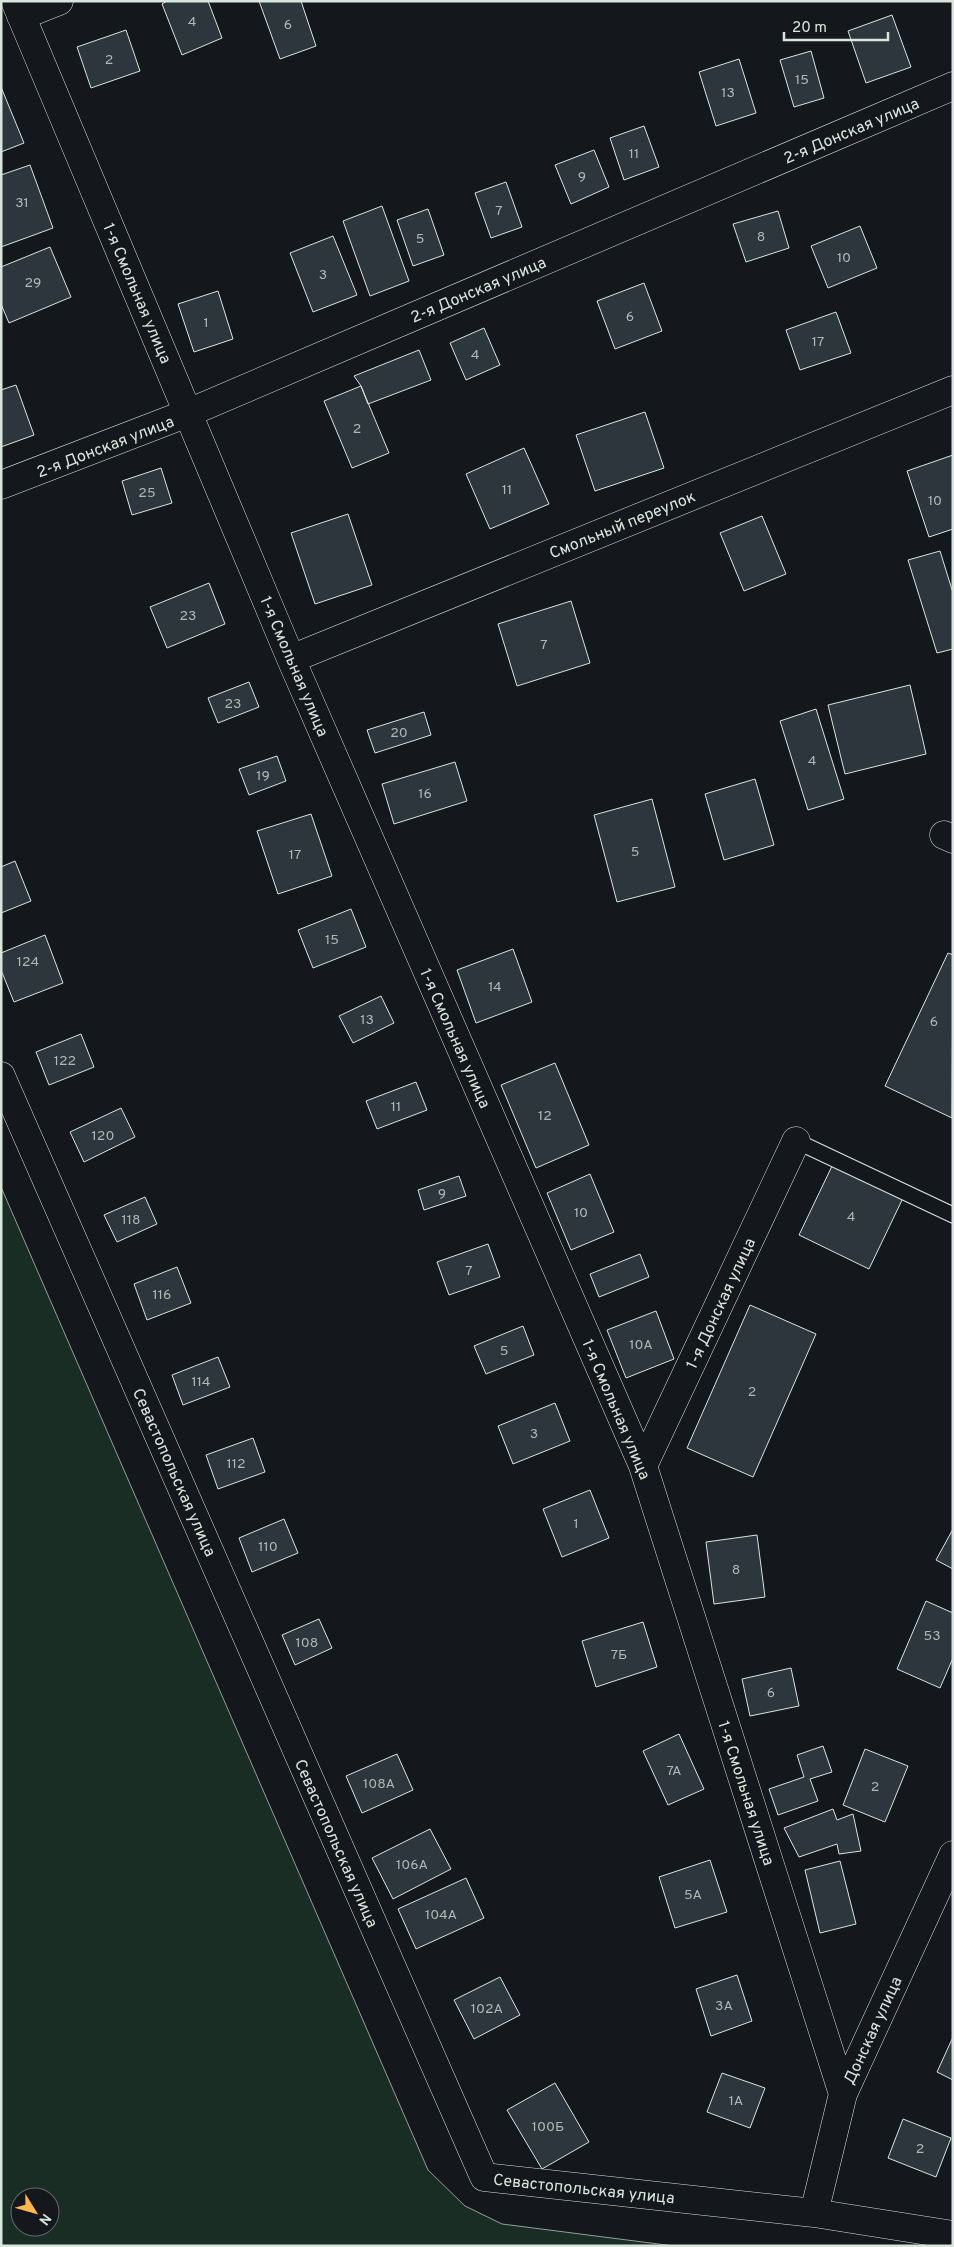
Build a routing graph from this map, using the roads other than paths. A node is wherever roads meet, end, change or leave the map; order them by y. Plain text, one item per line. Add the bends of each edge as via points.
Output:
1 (60, 1) edge
2 (18, 9) edge
3 (953, 86) edge
4 (953, 390) edge
5 (188, 413) junction
6 (1, 485) edge
7 (291, 659) junction
8 (1, 1076) edge
9 (796, 1140) joint
10 (953, 1215) edge
11 (643, 1466) junction
12 (953, 1855) edge
13 (843, 2094) junction
14 (814, 2214) junction
15 (953, 2235) edge

1 - 2 street
2 - 5 street, 1-я Смольная улица
3 - 5 street, 2-я Донская улица
4 - 7 street, Смольный переулок
5 - 6 street, 2-я Донская улица
5 - 7 street, 1-я Смольная улица
7 - 11 street, 1-я Смольная улица
8 - 14 street, Севастопольская улица via 484,2177
9 - 10 lane
9 - 11 street, 1-я Донская улица
11 - 13 street, 1-я Смольная улица
12 - 13 street, Донская улица
13 - 14 street, Донская улица
14 - 15 street, Севастопольская улица

